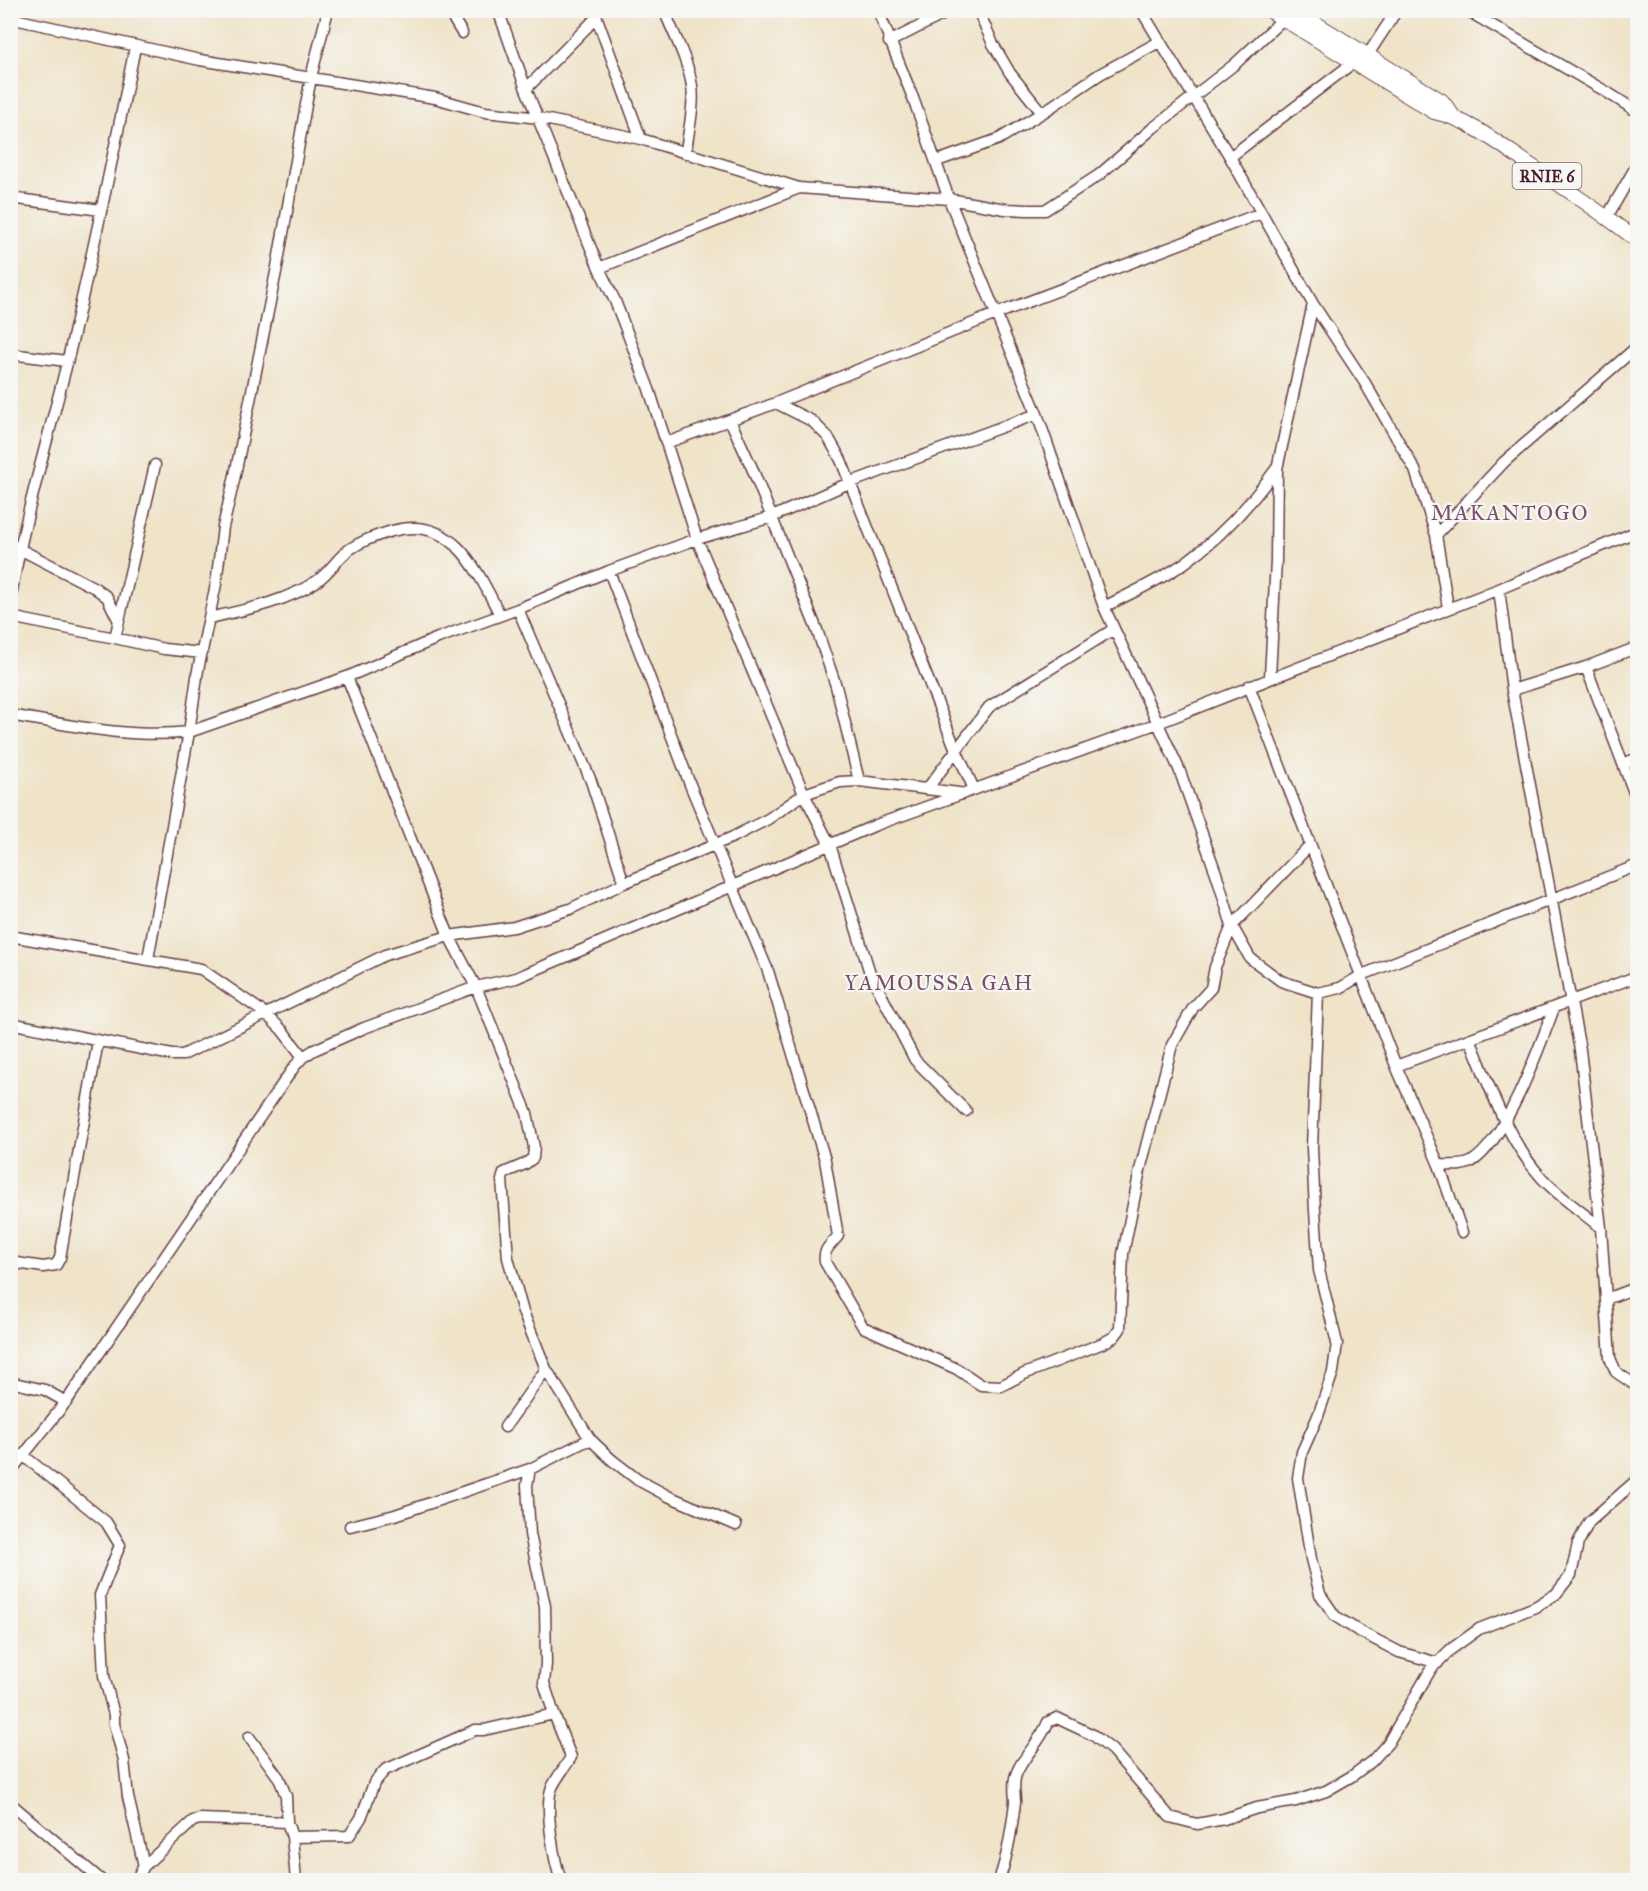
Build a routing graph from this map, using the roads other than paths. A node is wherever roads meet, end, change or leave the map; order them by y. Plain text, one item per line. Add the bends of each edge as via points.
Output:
1 (328, 10) edge
2 (448, 10) edge
3 (498, 10) edge
4 (664, 10) edge
5 (878, 10) edge
6 (952, 10) edge
7 (978, 10) edge
8 (1140, 10) edge
9 (1269, 10) edge
10 (1397, 10) edge
11 (1466, 10) edge
12 (595, 14) edge
13 (1289, 15) edge
14 (10, 18) edge
15 (462, 33) dead end
16 (889, 42) junction
17 (1159, 42) junction
18 (135, 47) junction
19 (1367, 56) junction
20 (1354, 62) junction
21 (311, 77) junction
22 (526, 89) junction
23 (1194, 96) junction
24 (1638, 112) edge
25 (1042, 113) junction
26 (1453, 116) junction
27 (538, 118) junction
28 (641, 139) junction
29 (686, 152) junction
30 (1230, 157) junction
31 (937, 161) junction
32 (1638, 163) edge
33 (799, 188) junction
34 (10, 198) edge
35 (949, 199) junction
36 (101, 210) junction
37 (1261, 213) junction
38 (1607, 217) junction
39 (1638, 241) edge
40 (599, 268) junction
41 (1313, 304) junction
42 (996, 314) junction
43 (1638, 346) edge
44 (10, 354) edge
45 (67, 361) junction
46 (776, 403) junction
47 (1036, 414) junction
48 (730, 420) junction
49 (666, 443) junction
50 (155, 465) dead end
51 (1276, 469) junction
52 (849, 483) junction
53 (772, 517) junction
54 (1638, 531) edge
55 (1436, 535) junction
56 (697, 539) junction
57 (15, 546) edge
58 (609, 571) junction
59 (1499, 589) junction
60 (10, 602) edge
61 (1104, 607) junction
62 (1448, 608) junction
63 (518, 609) junction
64 (500, 615) junction
65 (10, 617) edge
66 (209, 618) junction
67 (118, 619) junction
68 (1114, 629) junction
69 (115, 638) junction
70 (1638, 647) edge
71 (202, 653) junction
72 (1586, 667) junction
73 (347, 677) junction
74 (1270, 677) junction
75 (1249, 686) junction
76 (1512, 690) junction
77 (10, 715) edge
78 (1158, 723) junction
79 (189, 732) junction
80 (956, 750) junction
81 (1638, 758) edge
82 (1623, 764) junction
83 (859, 781) junction
84 (927, 789) junction
85 (975, 789) junction
86 (962, 793) junction
87 (804, 794) junction
88 (1638, 803) edge
89 (715, 844) junction
90 (830, 845) junction
91 (1310, 845) junction
92 (1638, 865) edge
93 (624, 883) junction
94 (733, 887) junction
95 (1551, 899) junction
96 (1232, 926) junction
97 (10, 936) edge
98 (449, 936) junction
99 (148, 960) junction
100 (1362, 975) junction
101 (1638, 976) edge
102 (476, 987) junction
103 (1318, 993) junction
104 (1571, 1002) junction
105 (1554, 1008) junction
106 (266, 1014) junction
107 (10, 1023) edge
108 (1470, 1039) junction
109 (98, 1041) junction
110 (303, 1057) junction
111 (1396, 1066) junction
112 (966, 1111) dead end
113 (1504, 1121) junction
114 (1438, 1165) junction
115 (1601, 1228) junction
116 (1462, 1232) dead end
117 (10, 1262) edge
118 (1638, 1287) edge
119 (1606, 1299) junction
120 (546, 1369) junction
121 (10, 1382) edge
122 (1638, 1387) edge
123 (66, 1402) junction
124 (505, 1427) dead end
125 (590, 1439) junction
126 (24, 1456) junction
127 (530, 1469) junction
128 (10, 1472) edge
129 (1638, 1479) edge
130 (736, 1525) dead end
131 (350, 1526) dead end
132 (1438, 1663) junction
133 (554, 1714) junction
134 (249, 1737) dead end
135 (10, 1803) edge
136 (287, 1822) junction
137 (292, 1837) junction
138 (144, 1866) junction
139 (101, 1881) edge
140 (136, 1881) edge
141 (296, 1881) edge
142 (561, 1881) edge
143 (999, 1881) edge

1 - 21 street
2 - 15 street
3 - 22 street
4 - 29 street via 692,86
5 - 16 street
6 - 16 street
7 - 25 street via 1010,73
8 - 17 street
9 - 13 main road, RNIE 6
10 - 19 street
11 - 24 street
12 - 22 street
12 - 28 street
13 - 19 main road, RNIE 6
13 - 20 main road, RNIE 6
13 - 23 street
14 - 18 street
16 - 31 street
17 - 23 street
17 - 25 street via 1100,74
18 - 21 street
18 - 36 street
19 - 26 main road, RNIE 6 via 1442,101
20 - 26 main road, RNIE 6 via 1434,112
20 - 30 street
21 - 27 street via 435,98 485,112
21 - 66 street via 277,267 223,527
22 - 27 street
23 - 30 street
23 - 35 street via 1099,175 1045,210 1005,209
25 - 31 street via 999,139
26 - 38 main road, RNIE 6
27 - 28 street
27 - 40 street
28 - 29 street
29 - 33 street
30 - 37 street
31 - 35 street
32 - 38 street
33 - 35 street
33 - 40 street
34 - 36 street
35 - 42 street
36 - 45 street
37 - 41 street
37 - 42 street
38 - 39 main road, RNIE 6
40 - 49 street via 649,389
41 - 51 street
41 - 55 street via 1415,470
42 - 46 street
42 - 47 street
43 - 55 street via 1504,462
44 - 45 street
45 - 57 street
46 - 48 street
46 - 52 street via 812,421 828,437
47 - 52 street
47 - 61 street
48 - 49 street
48 - 53 street
49 - 56 street
50 - 67 street
51 - 61 street via 1251,504 1185,563
51 - 74 street
52 - 53 street
52 - 80 street
53 - 56 street
53 - 83 street via 801,585 836,686
54 - 59 street
55 - 62 street
56 - 58 street
56 - 87 street
57 - 60 street
57 - 67 street via 95,588 107,597
58 - 63 street
58 - 89 street
59 - 62 street
59 - 76 street
61 - 68 street
62 - 74 street
63 - 64 street
63 - 93 street via 591,781
64 - 66 street via 460,548 430,529 406,527 376,535 349,549 317,581 288,595 258,607
64 - 73 street
65 - 69 street
66 - 71 street
67 - 69 street
68 - 78 street
68 - 80 street via 989,707
69 - 71 street
70 - 72 street
71 - 79 street
72 - 76 street
72 - 82 street
73 - 79 street
73 - 98 street
74 - 75 street
75 - 78 street
75 - 91 street
76 - 95 street
77 - 79 street via 112,731
78 - 85 street
78 - 96 street via 1179,769
79 - 99 street
80 - 84 street
80 - 85 street
81 - 82 street
82 - 88 street
83 - 84 street
83 - 87 street via 840,782
84 - 86 street
85 - 86 street
86 - 90 street
87 - 89 street via 768,819
87 - 90 street
89 - 93 street
89 - 94 street
90 - 94 street
90 - 112 street via 870,973 892,1019 915,1060
91 - 96 street
91 - 100 street
92 - 95 street
93 - 98 street via 555,915 514,927
94 - 96 street via 768,971 825,1160 838,1236 826,1248 825,1262 863,1327 957,1369 981,1385 1001,1386 1103,1343 1120,1329 1123,1254 1172,1046 1193,1008 1211,988
94 - 102 street via 516,978
95 - 100 street
95 - 104 street
96 - 103 street via 1250,958 1281,981
97 - 99 street
98 - 102 street
98 - 106 street via 385,956
99 - 106 street via 201,969
100 - 103 street via 1340,988
100 - 111 street
101 - 104 street
102 - 110 street via 364,1028
102 - 120 street via 527,1113 534,1147 533,1158 504,1173 502,1180 508,1258 523,1312
103 - 132 street via 1312,1148 1319,1270 1337,1343 1333,1372 1302,1452 1298,1478 1311,1559 1320,1594 1335,1616 1399,1652
104 - 105 street
104 - 115 street
105 - 108 street
105 - 113 street via 1532,1067
106 - 109 street via 183,1055
106 - 110 street
107 - 109 street
108 - 111 street
108 - 113 street
109 - 117 street via 60,1258 56,1265 43,1267
110 - 123 street
111 - 114 street
113 - 114 street via 1484,1151 1472,1161
113 - 115 street via 1542,1178
114 - 116 street
115 - 119 street
118 - 119 street
119 - 122 street via 1610,1358 1616,1372
120 - 124 street
120 - 125 street
121 - 123 street via 45,1390
123 - 126 street
125 - 127 street
125 - 130 street via 638,1480
126 - 128 street
126 - 138 street via 106,1522 120,1545 100,1595 104,1676
127 - 131 street via 395,1515
127 - 133 street via 526,1485 530,1534 544,1606 544,1683
129 - 132 street via 1589,1522 1578,1543 1571,1575 1556,1594 1535,1607 1479,1629
132 - 143 street via 1388,1743 1353,1776 1326,1791 1224,1820 1197,1824 1170,1817 1112,1750 1093,1735 1057,1718 1048,1722 1044,1735 1015,1777 1015,1800
133 - 137 street via 475,1730 385,1770 374,1783 362,1818 349,1836
133 - 142 street via 571,1757 551,1790 550,1802
134 - 136 street via 279,1778 286,1796
135 - 139 street
136 - 137 street
136 - 138 street via 193,1821
137 - 141 street
138 - 140 street

